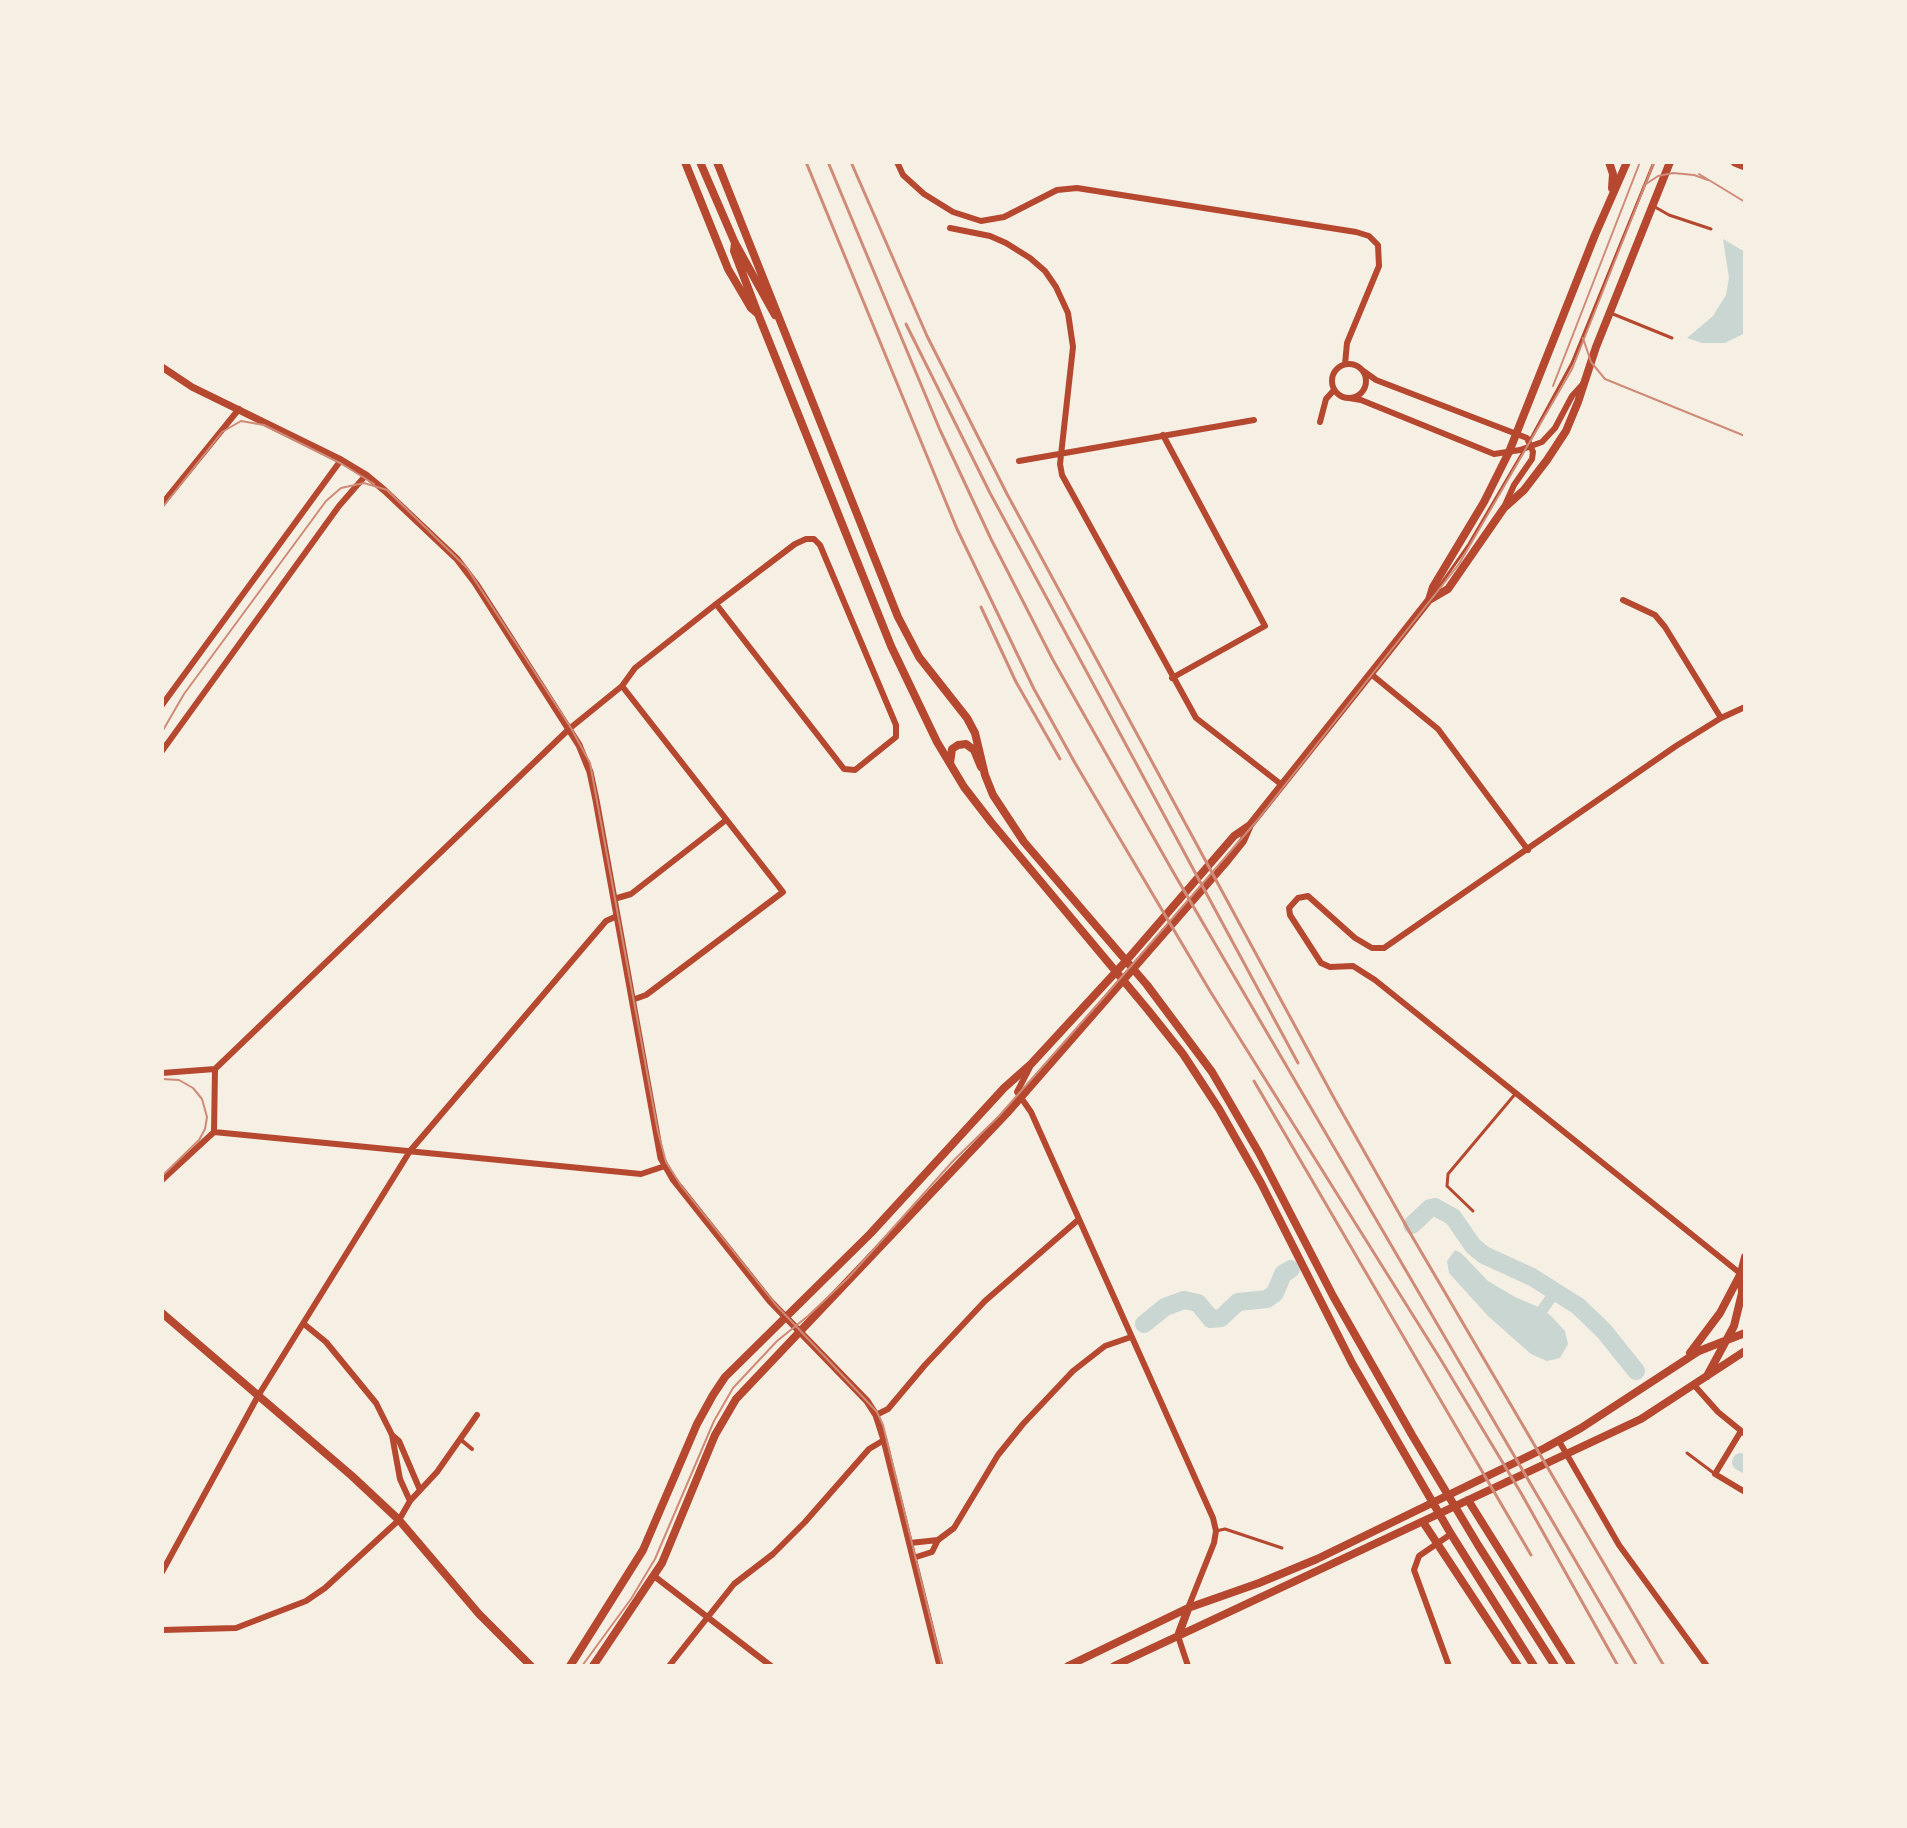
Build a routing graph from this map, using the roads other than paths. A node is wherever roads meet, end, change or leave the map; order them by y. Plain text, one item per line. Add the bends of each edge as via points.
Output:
1 (685, 162) edge
2 (700, 162) edge
3 (717, 162) edge
4 (897, 162) edge
5 (1609, 162) edge
6 (1627, 162) edge
7 (1654, 162) edge
8 (1670, 162) edge
9 (1612, 192) junction
10 (1653, 206) junction
11 (950, 228) dead end
12 (1711, 229) dead end
13 (735, 243) junction
14 (1610, 313) junction
15 (758, 314) junction
16 (778, 319) junction
17 (1672, 338) dead end
18 (1345, 364) junction
19 (162, 367) edge
20 (1362, 370) junction
21 (1582, 385) junction
22 (1334, 390) junction
23 (1349, 398) junction
24 (239, 409) junction
25 (1254, 420) dead end
26 (1320, 422) dead end
27 (1517, 433) junction
28 (1163, 435) junction
29 (1529, 445) junction
30 (1509, 452) junction
31 (1494, 454) junction
32 (1060, 455) junction
33 (341, 460) junction
34 (1019, 461) dead end
35 (1498, 471) junction
36 (366, 475) junction
37 (162, 504) edge
38 (1504, 508) junction
39 (1429, 600) junction
40 (1623, 600) dead end
41 (716, 604) junction
42 (1371, 674) junction
43 (1172, 678) junction
44 (622, 686) junction
45 (162, 705) edge
46 (1745, 707) edge
47 (1721, 718) junction
48 (569, 729) junction
49 (162, 751) edge
50 (950, 764) junction
51 (985, 775) junction
52 (1282, 785) junction
53 (726, 820) junction
54 (1528, 850) junction
55 (614, 899) junction
56 (617, 916) junction
57 (1132, 962) junction
58 (1116, 973) junction
59 (1122, 981) junction
60 (632, 1000) junction
61 (1031, 1064) junction
62 (215, 1069) junction
63 (162, 1073) edge
64 (1516, 1093) junction
65 (1020, 1096) junction
66 (214, 1132) junction
67 (410, 1151) junction
68 (665, 1166) junction
69 (162, 1180) edge
70 (1473, 1211) dead end
71 (1078, 1220) junction
72 (1745, 1257) edge
73 (1743, 1276) edge
74 (162, 1313) edge
75 (783, 1318) junction
76 (304, 1324) junction
77 (1745, 1333) edge
78 (799, 1335) junction
79 (1131, 1337) junction
80 (1729, 1338) junction
81 (1745, 1351) edge
82 (1684, 1360) junction
83 (1706, 1377) junction
84 (1694, 1385) junction
85 (258, 1396) junction
86 (477, 1415) dead end
87 (876, 1415) junction
88 (1743, 1433) edge
89 (392, 1435) junction
90 (460, 1439) junction
91 (884, 1440) junction
92 (1559, 1441) junction
93 (472, 1449) dead end
94 (1687, 1453) dead end
95 (1566, 1454) junction
96 (1715, 1474) junction
97 (420, 1490) junction
98 (1745, 1492) edge
99 (1468, 1500) junction
100 (410, 1501) junction
101 (1459, 1514) junction
102 (399, 1520) junction
103 (1423, 1522) junction
104 (1216, 1531) junction
105 (1451, 1534) junction
106 (938, 1540) junction
107 (910, 1543) junction
108 (1282, 1548) dead end
109 (913, 1558) junction
110 (162, 1572) edge
111 (654, 1576) junction
112 (1188, 1608) junction
113 (707, 1616) junction
114 (162, 1630) edge
115 (1178, 1636) junction
116 (531, 1666) edge
117 (570, 1666) edge
118 (593, 1666) edge
119 (669, 1666) edge
120 (771, 1666) edge
121 (940, 1666) edge
122 (1068, 1666) edge
123 (1114, 1666) edge
124 (1188, 1666) edge
125 (1449, 1666) edge
126 (1518, 1666) edge
127 (1534, 1666) edge
128 (1555, 1666) edge
129 (1572, 1666) edge
130 (1707, 1666) edge

1 - 15 main road via 728,269
2 - 13 main road
3 - 16 main road
4 - 18 street via 924,194 981,221 1004,217 1057,190 1077,188 1369,236 1380,252 1379,266 1347,343
5 - 9 main road
6 - 9 main road
7 - 29 lane via 1572,363
8 - 10 main road
9 - 27 main road
10 - 12 lane
10 - 14 main road
11 - 32 street via 1006,243 1045,271 1056,287 1068,313 1073,347
13 - 15 main road
13 - 16 main road
14 - 17 lane
14 - 21 main road
15 - 50 main road via 891,646
16 - 51 main road via 898,617 919,657 967,718
18 - 20 street
18 - 22 street via 1333,373
19 - 24 street
20 - 23 street via 1365,388
20 - 27 street
21 - 29 street via 1555,428 1542,442
21 - 38 main road via 1559,441 1524,490
22 - 23 street
22 - 26 street
23 - 31 street
24 - 33 street
24 - 37 street
25 - 28 street
27 - 29 street
27 - 30 main road
28 - 32 street
28 - 43 street via 1265,626
29 - 30 street
29 - 38 street via 1529,465
29 - 39 lane
30 - 31 street
30 - 35 main road
31 - 35 street
32 - 34 street
32 - 43 street via 1062,475
33 - 36 street
33 - 45 street
35 - 39 main road
36 - 48 street via 468,573
36 - 49 street
38 - 39 main road via 1448,589
39 - 42 main road
40 - 47 street via 1655,615 1665,627
41 - 41 street via 795,544 814,539 898,731 896,737 855,770 841,767
41 - 44 street via 635,668
42 - 52 main road
42 - 54 street via 1438,729
43 - 52 street via 1196,718
44 - 48 street
44 - 53 street
46 - 47 street
47 - 54 street
48 - 55 street via 590,772
48 - 62 street
50 - 51 main road via 952,749 966,744
50 - 58 main road
51 - 57 main road via 1024,842
52 - 57 main road via 1235,851
53 - 55 street via 631,894
53 - 60 street via 783,892 646,995
54 - 64 street via 1380,949 1355,938 1306,895 1294,900 1289,911 1321,963 1353,966 1366,974
55 - 56 street
56 - 60 street
56 - 67 street via 606,921
57 - 58 main road
57 - 59 main road
57 - 101 main road via 1219,1083 1333,1296
58 - 59 main road
58 - 61 main road
59 - 65 main road
59 - 105 main road via 1183,1054 1226,1121 1352,1363
60 - 68 street
61 - 65 street via 1017,1092
61 - 75 main road
62 - 63 street
62 - 66 street
64 - 70 lane via 1448,1174 1447,1186
64 - 73 street
65 - 71 street
65 - 78 main road
66 - 67 street
66 - 69 street
67 - 68 street via 641,1174
67 - 76 street
68 - 75 street
71 - 79 street
71 - 87 street via 985,1301 888,1409
72 - 73 main road
73 - 80 main road
73 - 82 main road
74 - 85 main road
75 - 78 street
75 - 117 main road via 713,1395 643,1550
76 - 85 street
76 - 89 street via 361,1383
77 - 80 main road
78 - 87 street
78 - 111 main road via 724,1417
79 - 104 street
79 - 106 street via 1095,1353 1063,1382 998,1455 954,1528
80 - 82 main road
80 - 83 main road
81 - 83 main road
82 - 92 main road
83 - 84 main road
84 - 88 street
84 - 95 main road via 1641,1419
85 - 102 main road
85 - 110 street
86 - 90 street
87 - 91 street
88 - 96 street
89 - 97 street
89 - 100 street
90 - 93 street
90 - 97 street
91 - 107 street
91 - 113 street via 873,1445 805,1522 734,1584
92 - 95 street
92 - 112 main road via 1317,1559
94 - 96 lane
95 - 99 main road
95 - 130 street via 1619,1545
96 - 98 street
97 - 100 street
99 - 103 main road
99 - 129 main road
100 - 102 street
101 - 105 main road via 1459,1525
101 - 128 main road
102 - 114 street via 306,1601 236,1628
102 - 116 main road via 488,1625
103 - 115 main road
103 - 126 main road
104 - 108 lane via 1225,1529
104 - 112 street
105 - 125 street via 1421,1553 1414,1570
105 - 127 main road
106 - 107 street
106 - 109 street via 928,1555
107 - 109 street
109 - 121 street
111 - 113 street
111 - 118 main road
112 - 115 main road
112 - 122 main road
113 - 119 street
113 - 120 street
115 - 123 main road
115 - 124 street

